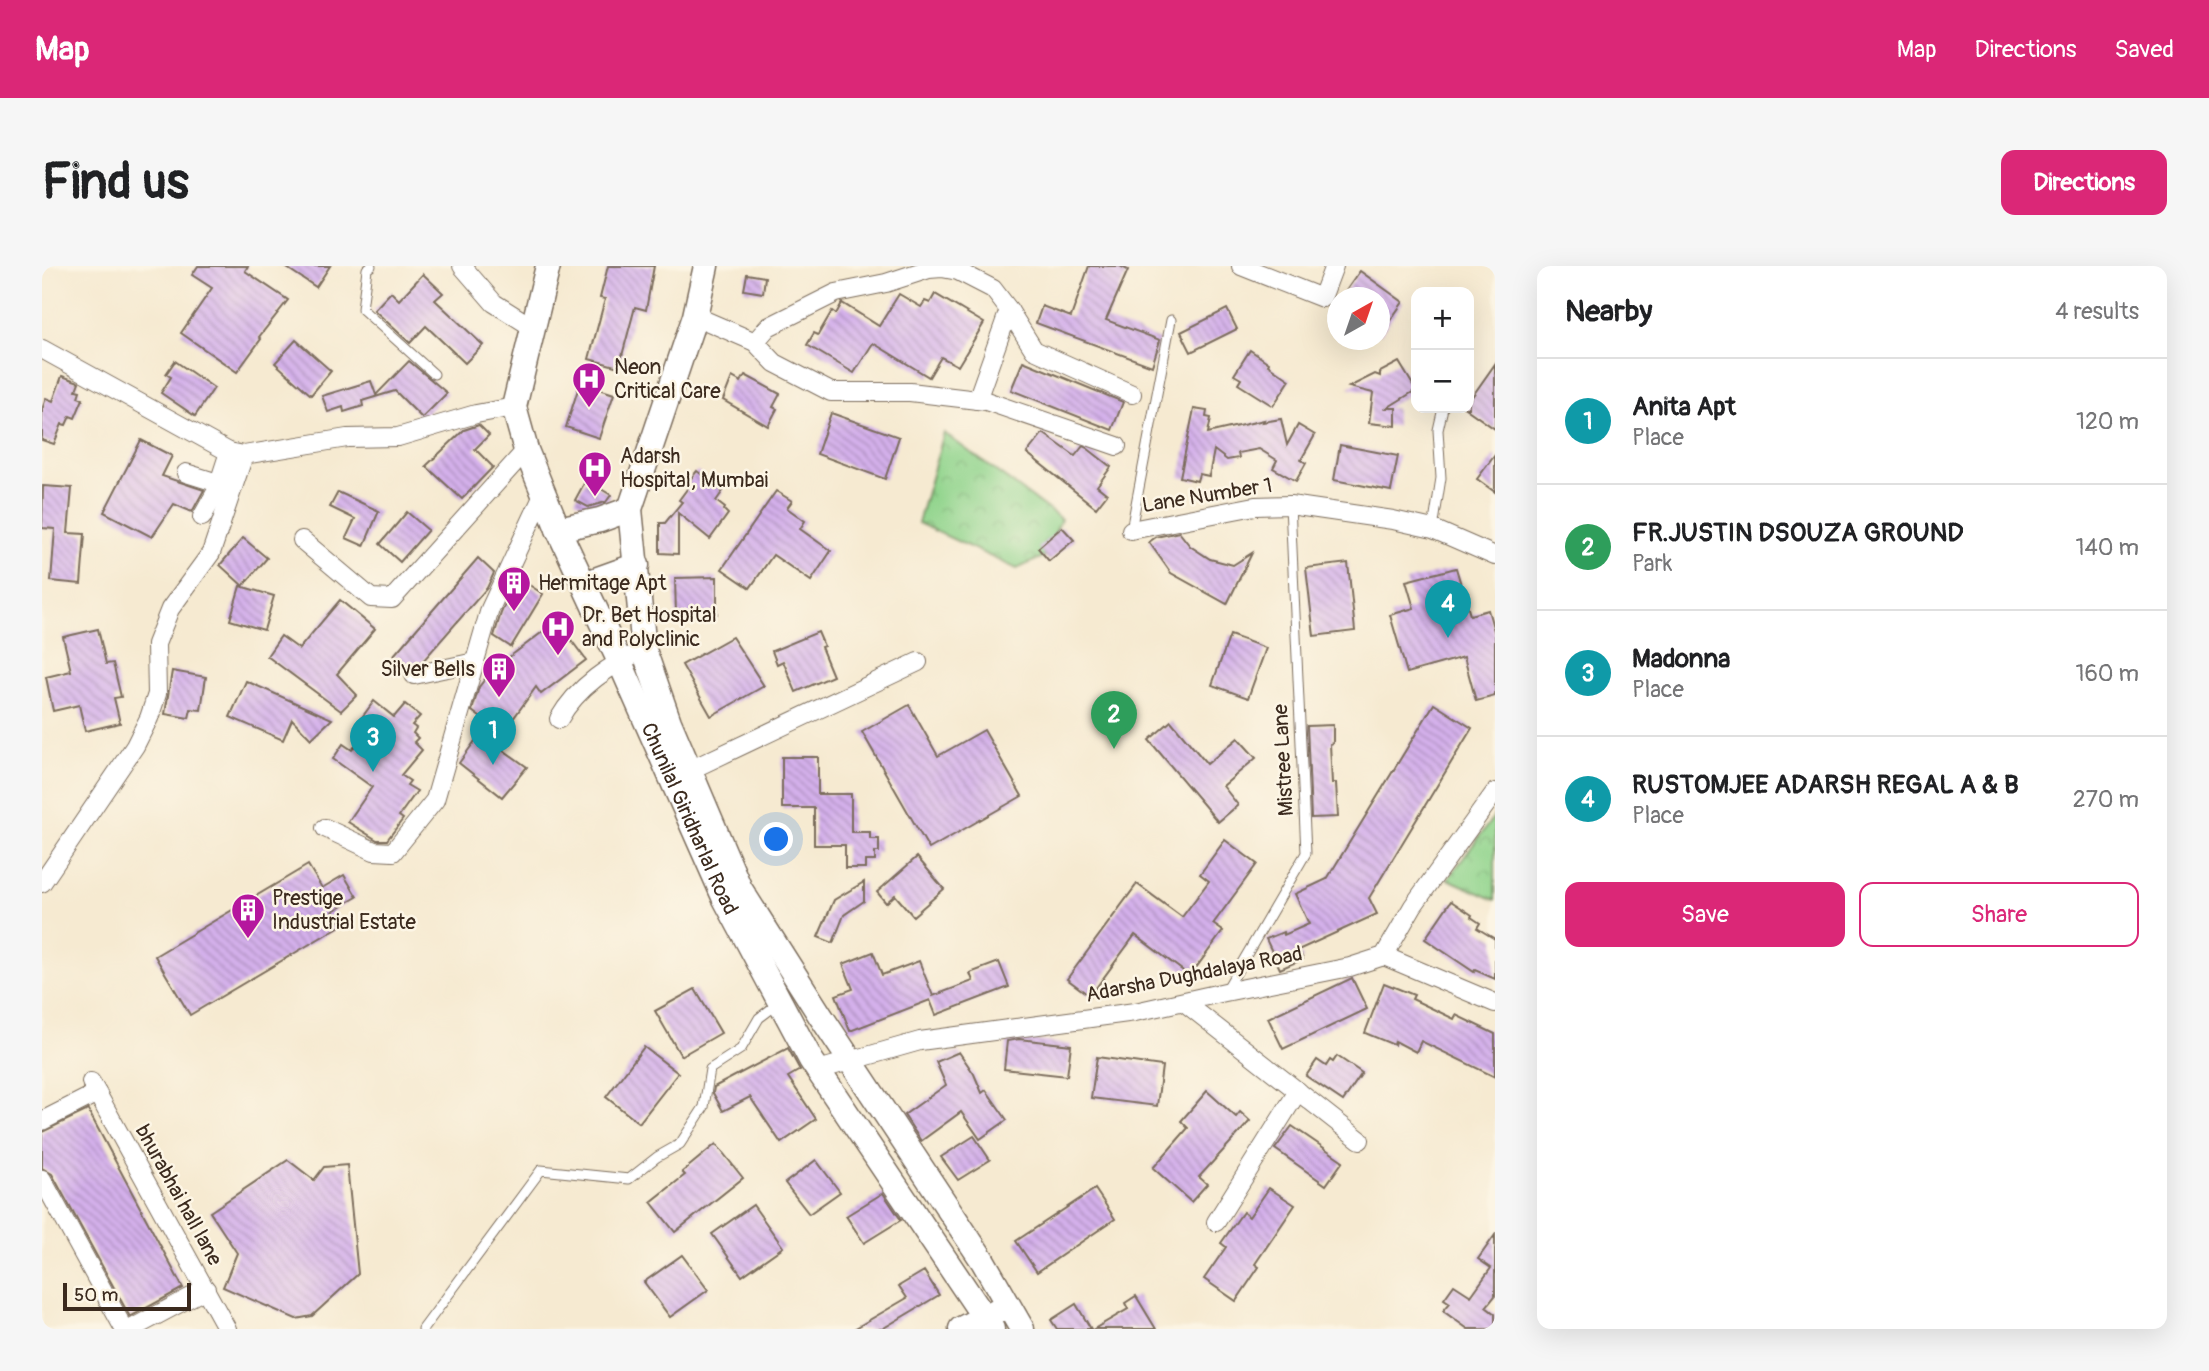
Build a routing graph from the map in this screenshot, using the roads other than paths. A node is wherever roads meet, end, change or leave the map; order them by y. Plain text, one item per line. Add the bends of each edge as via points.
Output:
1 (370, 266) edge
2 (462, 266) edge
3 (548, 266) edge
4 (706, 266) edge
5 (1241, 266) edge
6 (1334, 266) edge
7 (1010, 310) junction
8 (695, 316) junction
9 (1171, 320) dead end
10 (532, 327) junction
11 (755, 342) junction
12 (42, 349) edge
13 (434, 374) dead end
14 (1132, 394) dead end
15 (977, 400) junction
16 (514, 407) junction
17 (1442, 413) edge
18 (1117, 446) dead end
19 (526, 450) junction
20 (236, 454) junction
21 (186, 473) dead end
22 (218, 483) junction
23 (544, 493) junction
24 (1290, 505) junction
25 (630, 509) junction
26 (202, 517) dead end
27 (558, 529) junction
28 (1433, 529) junction
29 (1131, 530) joint
30 (302, 540) dead end
31 (1495, 556) edge
32 (637, 565) junction
33 (584, 584) junction
34 (644, 650) junction
35 (619, 660) junction
36 (475, 662) junction
37 (918, 662) dead end
38 (414, 675) dead end
39 (559, 719) dead end
40 (690, 770) junction
41 (1495, 792) edge
42 (325, 828) dead end
43 (42, 883) edge
44 (1384, 956) junction
45 (1225, 992) junction
46 (780, 1002) junction
47 (1184, 1002) junction
48 (1495, 1003) edge
49 (849, 1060) junction
50 (818, 1070) junction
51 (1298, 1091) junction
52 (42, 1121) edge
53 (1360, 1140) dead end
54 (42, 1179) edge
55 (1216, 1222) dead end
56 (206, 1290) junction
57 (1009, 1304) junction
58 (988, 1323) edge
59 (124, 1329) edge
60 (131, 1329) edge
61 (227, 1329) edge
62 (423, 1329) edge
63 (961, 1329) edge
64 (1022, 1329) edge

1 - 13 lane via 362,309
2 - 10 street via 494,303
3 - 10 main road, Chunilal Giridharlal Road
4 - 8 main road
5 - 6 street via 1322,298
7 - 11 street via 993,289 942,268 836,293 768,327
7 - 14 street via 1034,350
7 - 15 street
8 - 11 street
8 - 25 main road
9 - 29 lane
10 - 16 main road, Chunilal Giridharlal Road
11 - 15 street via 775,363 831,392 910,392
12 - 20 street
15 - 18 street
16 - 19 main road, Chunilal Giridharlal Road
16 - 20 street via 398,437 347,438
17 - 28 lane via 1440,494
19 - 23 main road, Chunilal Giridharlal Road
19 - 30 street via 393,599 371,598
20 - 22 street
20 - 43 street via 211,552 170,609 156,644 157,694 149,718
21 - 22 street
22 - 26 street
23 - 27 main road, Chunilal Giridharlal Road
23 - 36 street via 490,609
24 - 28 street, Lane Number 1
24 - 29 street, Lane Number 1 via 1255,506
24 - 45 lane, Mistree Lane via 1307,853
25 - 27 main road
25 - 32 main road, Chunilal Giridharlal Road
27 - 33 main road, Chunilal Giridharlal Road
28 - 31 street, Lane Number 1
32 - 33 main road
32 - 34 main road, Chunilal Giridharlal Road
33 - 35 main road, Chunilal Giridharlal Road
34 - 35 street
34 - 40 main road, Chunilal Giridharlal Road
35 - 39 street via 581,691
35 - 46 main road, Chunilal Giridharlal Road via 724,897
36 - 38 street
36 - 42 street via 436,800 393,852 374,851
37 - 40 street
40 - 49 main road, Chunilal Giridharlal Road via 740,889
41 - 44 street via 1413,906
44 - 45 street, Adarsha Dughdalaya Road
44 - 48 street
45 - 47 street, Adarsha Dughdalaya Road
46 - 50 main road, Chunilal Giridharlal Road
46 - 62 lane via 759,1018 741,1049 710,1069 704,1107 680,1144 629,1180 541,1170
47 - 49 street, Adarsha Dughdalaya Road via 920,1041
47 - 51 street
49 - 50 street, Adarsha Dughdalaya Road
49 - 57 main road, Chunilal Giridharlal Road
50 - 58 main road, Chunilal Giridharlal Road
51 - 53 street
51 - 55 street
52 - 56 street, bhurabhai hall lane via 94,1087
54 - 59 street
56 - 60 street
56 - 61 street, bhurabhai hall lane
57 - 58 main road
57 - 64 main road, Chunilal Giridharlal Road
58 - 63 main road

